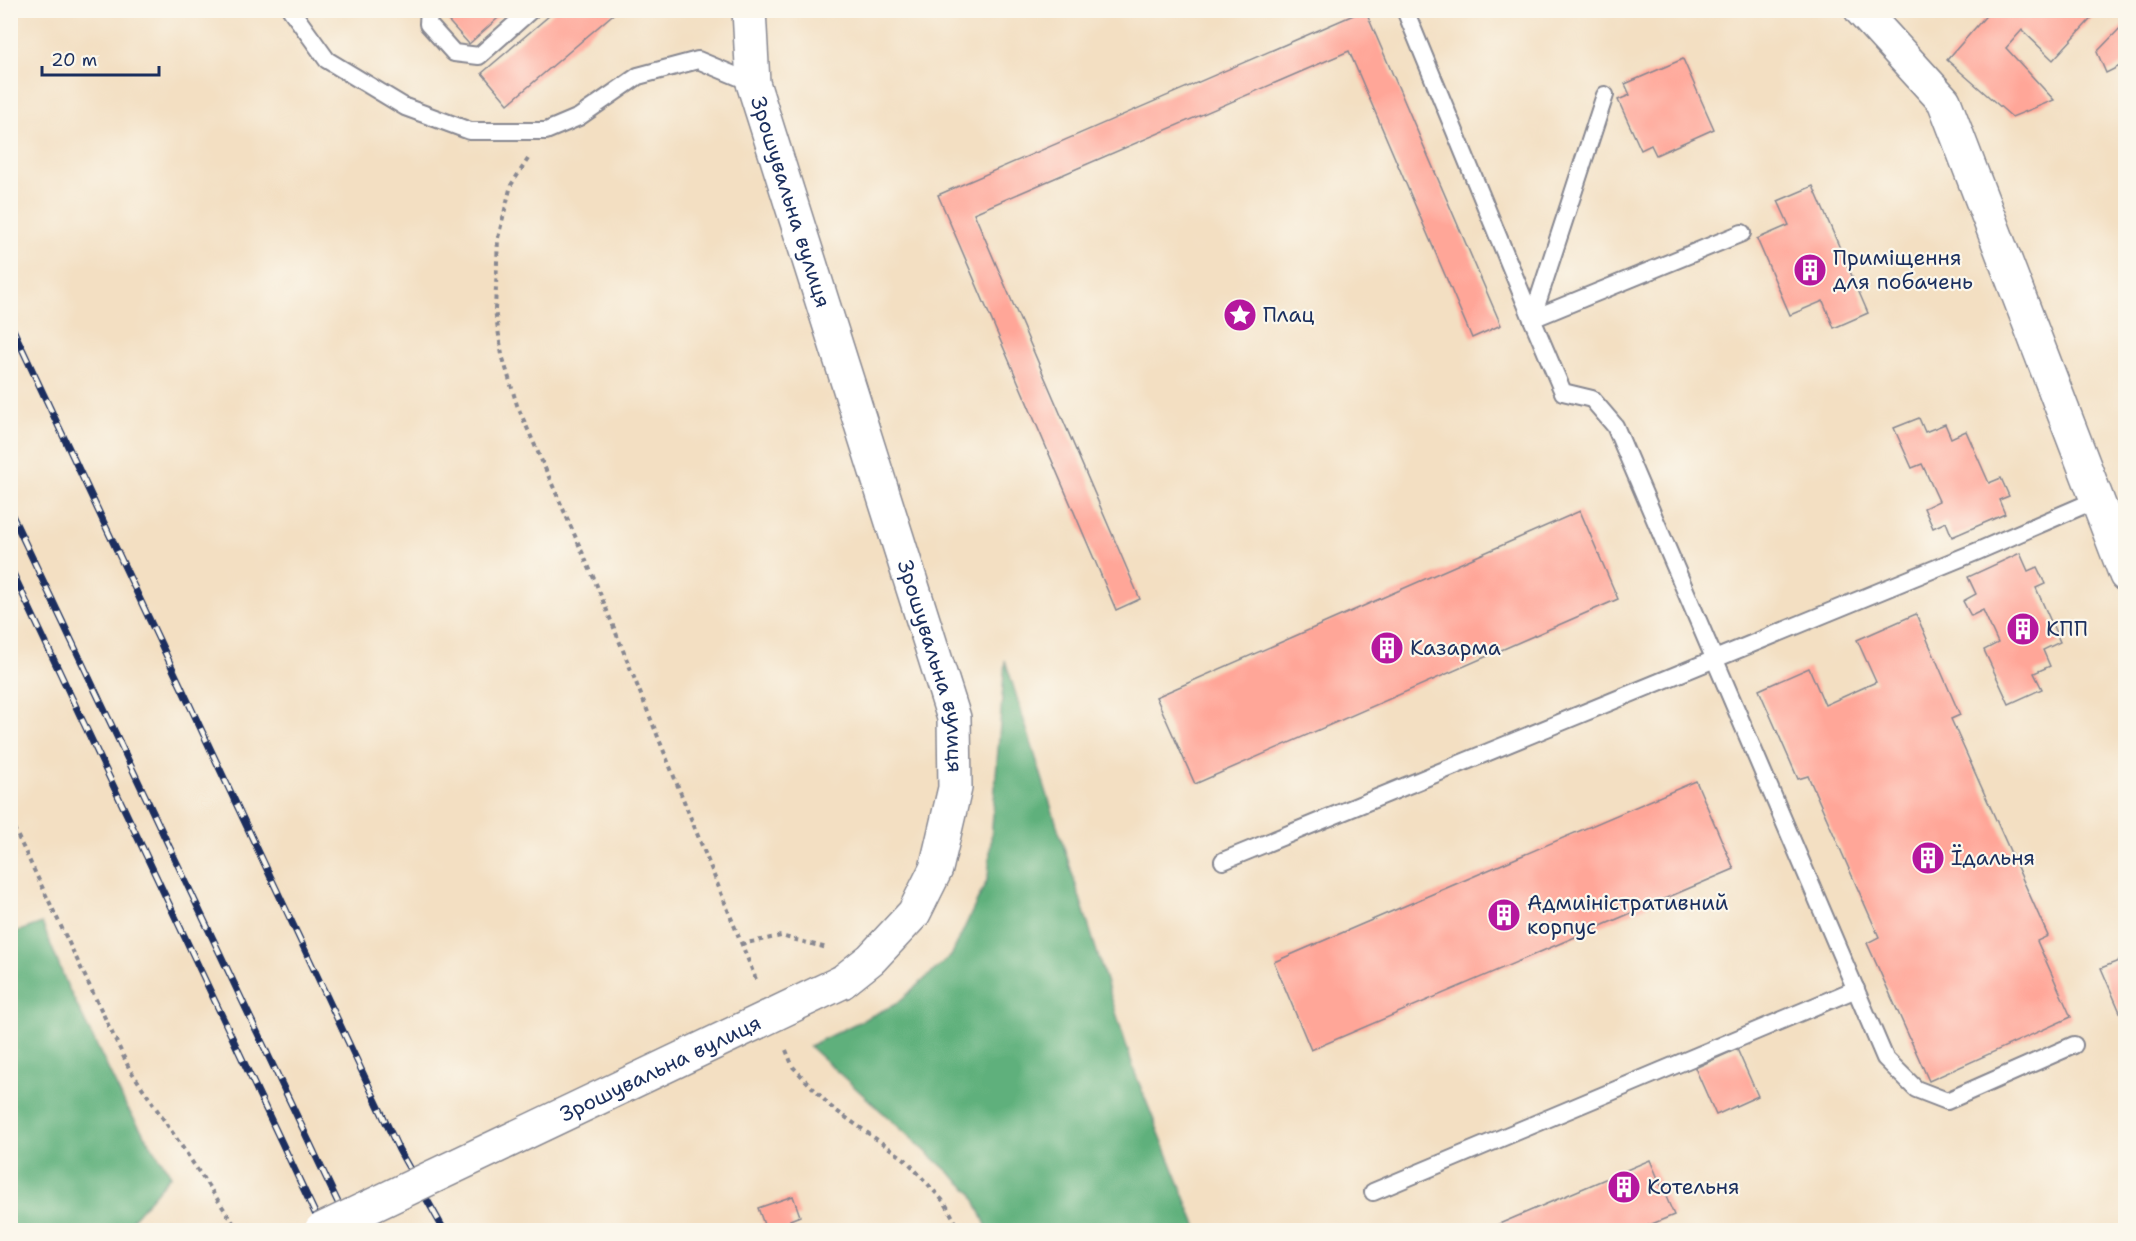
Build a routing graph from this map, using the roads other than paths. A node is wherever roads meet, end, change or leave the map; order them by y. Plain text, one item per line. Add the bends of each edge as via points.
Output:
1 (291, 10) edge
2 (429, 10) edge
3 (531, 10) edge
4 (749, 10) edge
5 (1405, 10) edge
6 (1862, 10) edge
7 (753, 83) junction
8 (1605, 95) dead end
9 (1742, 233) dead end
10 (1532, 319) junction
11 (2098, 499) junction
12 (2126, 575) edge
13 (1714, 659) junction
14 (1223, 861) dead end
15 (1856, 989) junction
16 (2074, 1045) dead end
17 (1373, 1192) dead end
18 (321, 1230) edge

1 - 7 lane via 327,60 405,107 470,131 546,131 579,117 638,76 698,60
2 - 3 lane via 428,24 454,53 479,56
4 - 7 street, Зрошувальна вулиця
5 - 10 lane
6 - 11 street via 1944,101
7 - 18 street, Зрошувальна вулиця, bridge via 954,718 955,788 936,869 914,913 871,959 842,982
8 - 10 lane
9 - 10 lane
10 - 13 lane via 1563,393 1592,399 1615,426
11 - 12 street
11 - 13 lane
13 - 14 lane
13 - 15 lane
15 - 16 lane via 1885,1058 1916,1089 1947,1101
15 - 17 lane

